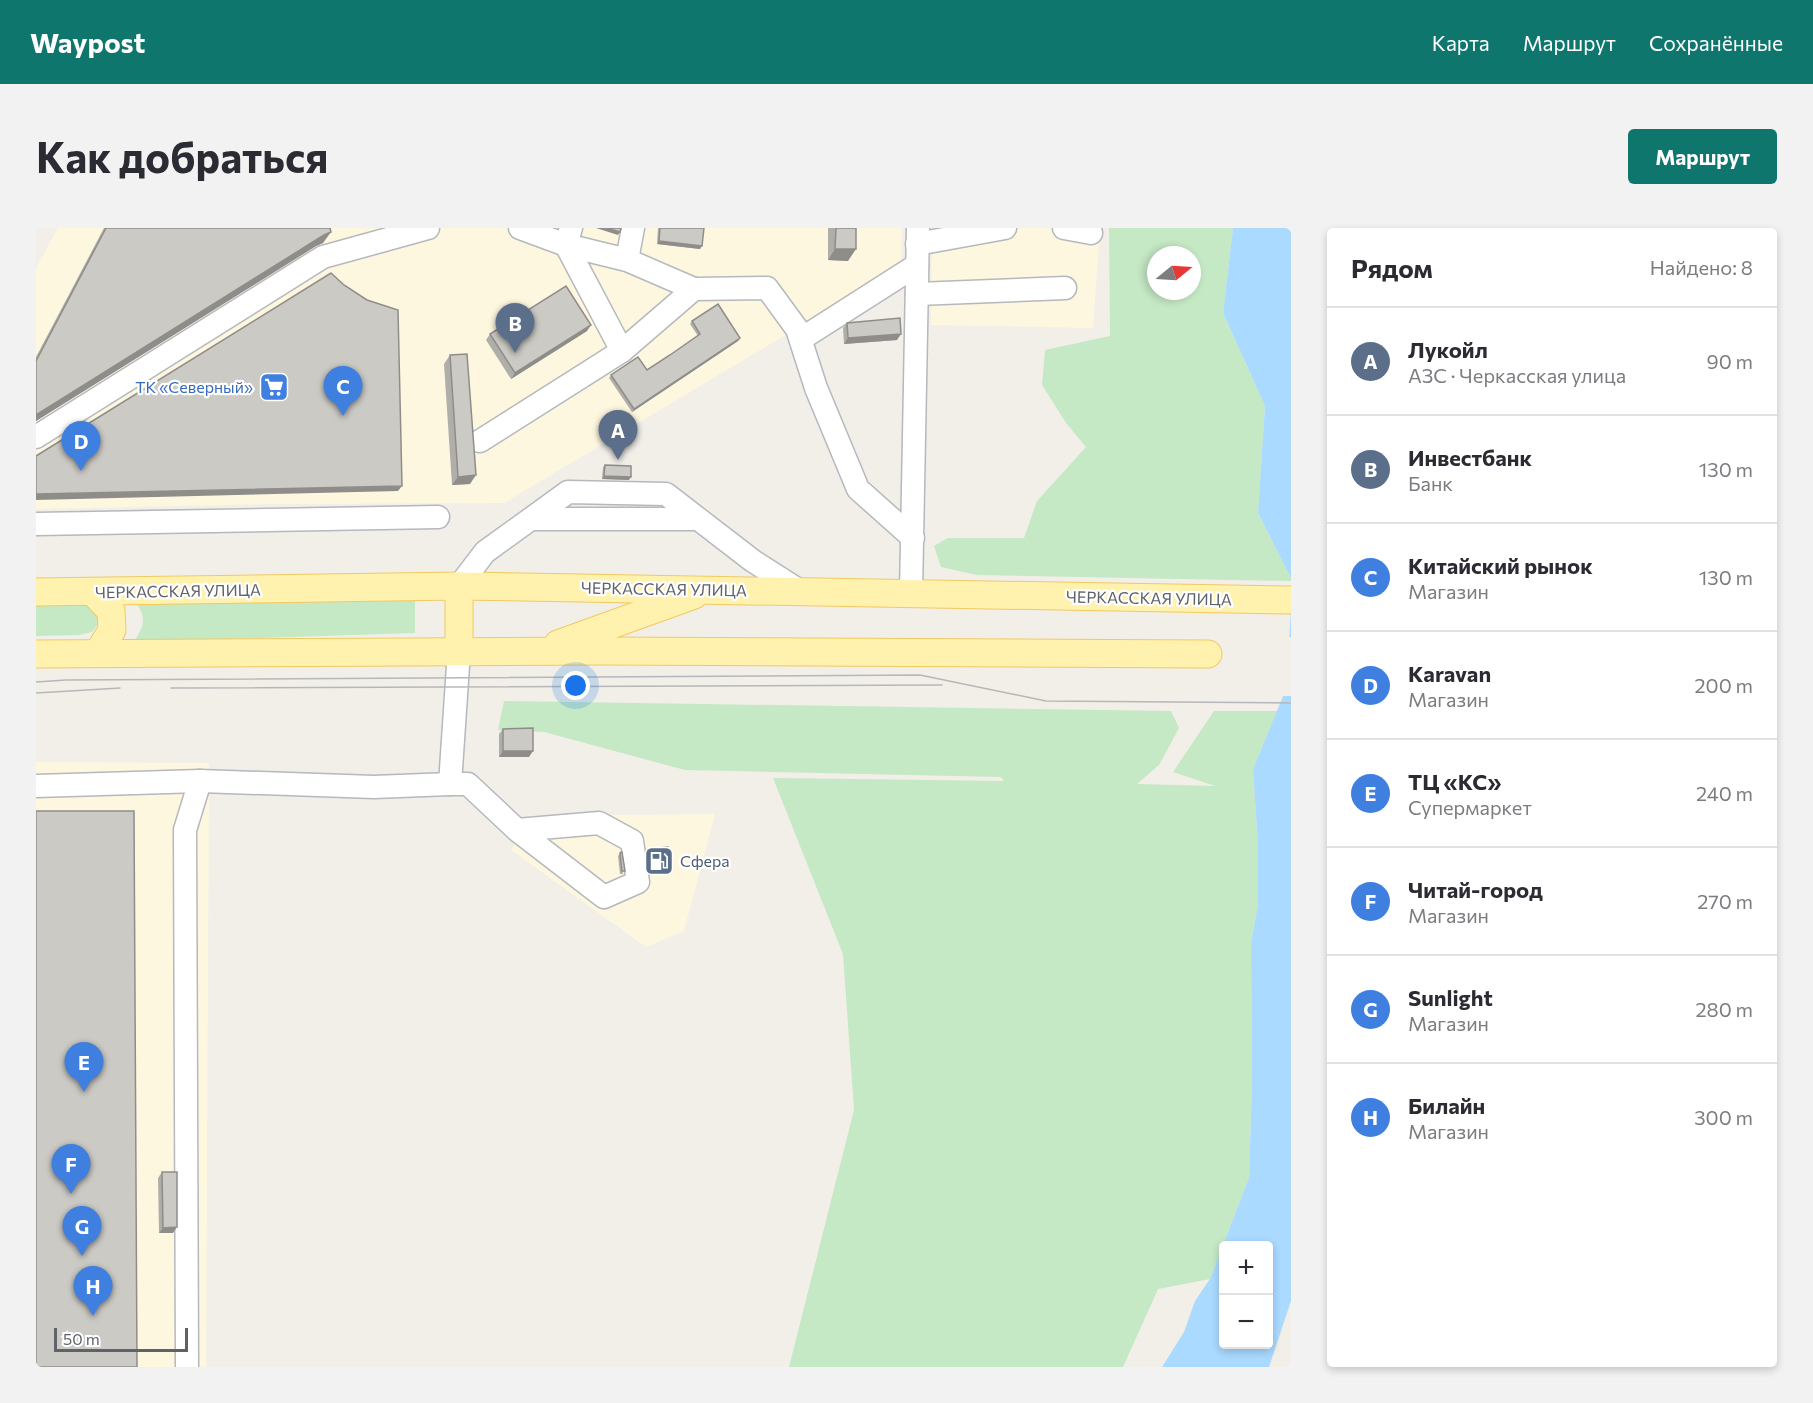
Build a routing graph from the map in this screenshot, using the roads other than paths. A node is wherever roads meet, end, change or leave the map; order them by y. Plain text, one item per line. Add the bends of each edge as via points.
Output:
1 (428, 228) edge
2 (520, 228) edge
3 (633, 228) edge
4 (1005, 228) edge
5 (1065, 228) edge
6 (1092, 233) dead end
7 (568, 236) edge
8 (917, 245) edge
9 (627, 260) junction
10 (1065, 288) dead end
11 (694, 289) junction
12 (917, 294) junction
13 (801, 339) junction
14 (622, 351) junction
15 (36, 437) edge
16 (480, 441) dead end
17 (438, 517) dead end
18 (36, 524) edge
19 (913, 538) junction
20 (459, 586) junction
21 (708, 590) junction
22 (800, 591) junction
23 (36, 592) edge
24 (93, 592) junction
25 (911, 593) junction
26 (1291, 600) edge
27 (459, 651) junction
28 (537, 652) junction
29 (98, 653) junction
30 (36, 654) edge
31 (1208, 654) dead end
32 (200, 781) junction
33 (450, 784) junction
34 (36, 786) edge
35 (517, 830) junction
36 (187, 1367) edge

1 - 15 lane via 323,257
2 - 7 lane
3 - 9 lane
4 - 8 lane
5 - 6 lane
7 - 9 lane
7 - 14 lane
8 - 12 lane
8 - 13 lane
9 - 11 lane
10 - 12 lane
11 - 13 lane via 767,288
11 - 14 lane
12 - 19 lane
13 - 19 lane via 816,388 858,489
14 - 16 lane
17 - 18 lane
19 - 25 lane
20 - 21 main road, ЧЕРКАССКАЯ УЛИЦА
20 - 22 lane via 485,552 568,492 666,494 753,561
20 - 24 main road, ЧЕРКАССКАЯ УЛИЦА
20 - 27 main road
21 - 22 main road, ЧЕРКАССКАЯ УЛИЦА
21 - 28 main road
22 - 25 main road, ЧЕРКАССКАЯ УЛИЦА
23 - 24 main road, ЧЕРКАССКАЯ УЛИЦА
24 - 29 main road via 111,611 112,630
25 - 26 main road, ЧЕРКАССКАЯ УЛИЦА
27 - 28 main road
27 - 29 main road
27 - 33 lane
28 - 31 main road
29 - 30 main road
32 - 33 lane via 374,787
32 - 34 lane
32 - 36 lane via 185,830
33 - 35 lane via 468,784
35 - 35 lane via 604,897 639,882 632,841 599,823

